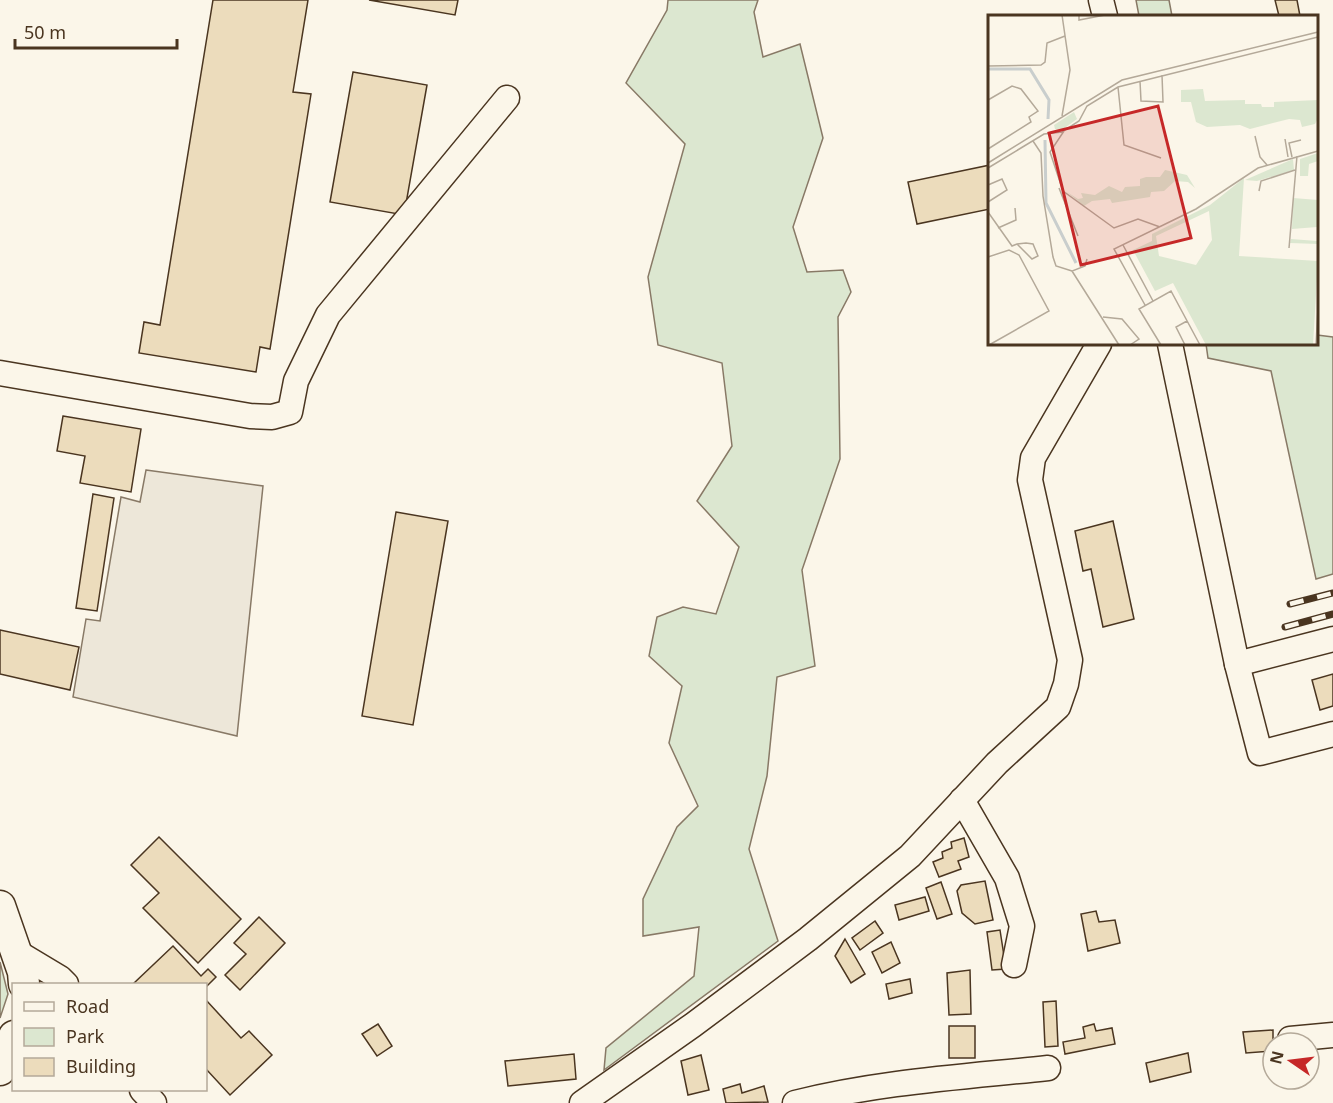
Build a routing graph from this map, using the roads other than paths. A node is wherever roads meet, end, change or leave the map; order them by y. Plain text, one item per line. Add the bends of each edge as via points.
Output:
1 (1101, 0) edge
2 (1105, 15) edge
3 (507, 98) dead end
4 (1098, 345) edge
5 (1170, 345) edge
6 (0, 373) edge
7 (1333, 639) edge
8 (1237, 664) junction
9 (1333, 734) edge
10 (962, 800) junction
11 (0, 906) edge
12 (15, 951) junction
13 (1014, 965) dead end
14 (24, 983) edge
15 (65, 983) edge
16 (1048, 1068) dead end
17 (144, 1091) edge
18 (154, 1103) edge
19 (582, 1103) edge
20 (795, 1103) edge

1 - 2 street
3 - 6 street via 328,315 296,381 290,412 272,417 250,416
4 - 10 street via 1033,458 1030,480 1070,660 1066,684 1058,707
5 - 8 street
7 - 8 street
8 - 9 street via 1260,753
10 - 13 street via 1007,878 1022,926
10 - 19 street via 910,856 808,939
11 - 12 main road
12 - 14 main road
12 - 15 street
16 - 20 street via 886,1085
17 - 18 street

